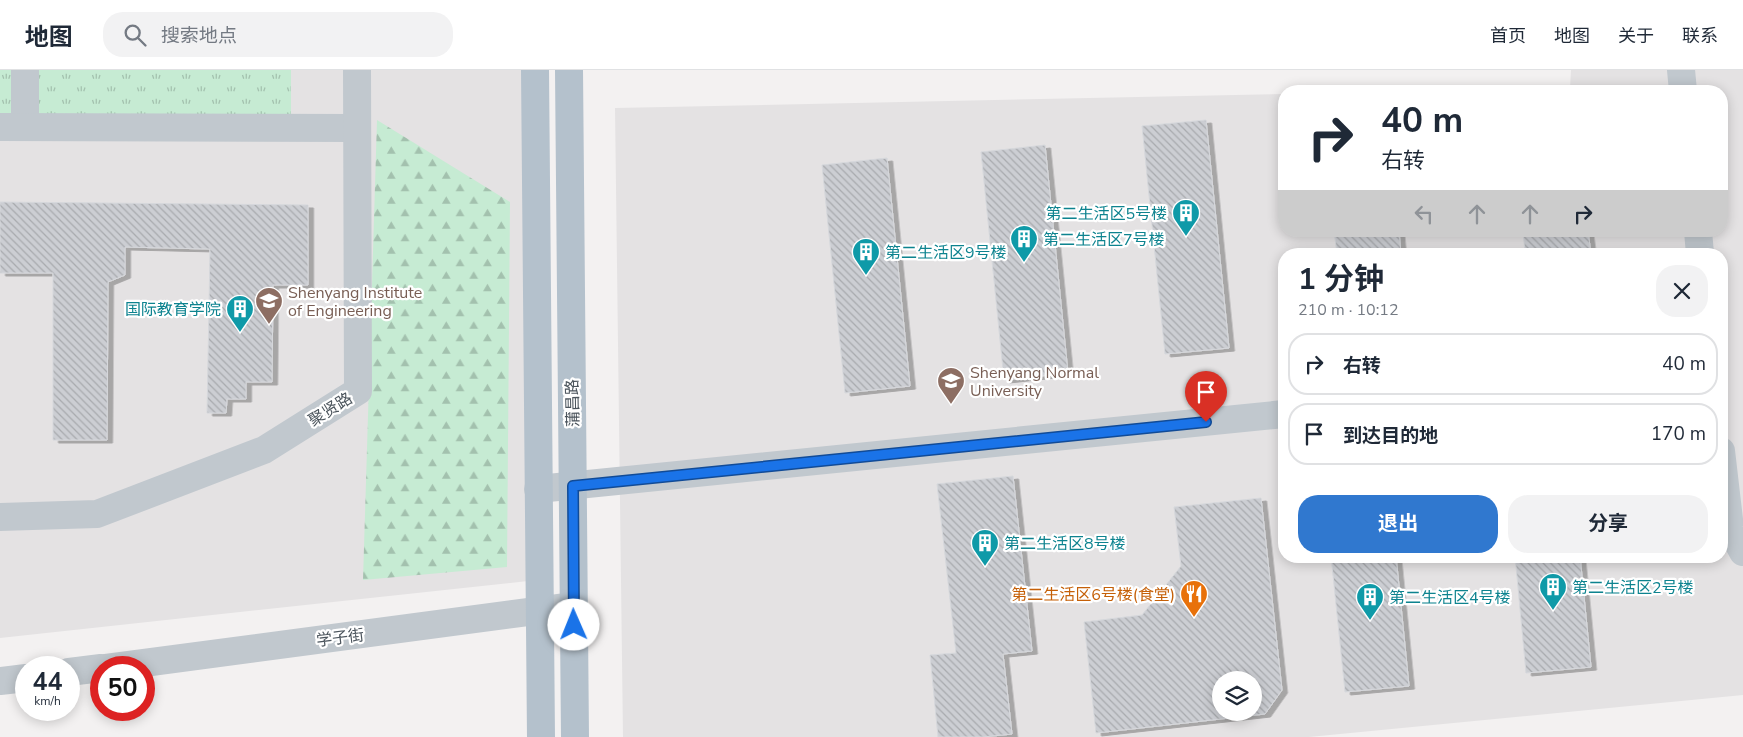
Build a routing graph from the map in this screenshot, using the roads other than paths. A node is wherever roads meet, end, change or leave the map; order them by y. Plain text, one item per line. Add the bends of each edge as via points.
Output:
1 (25, 70) edge
2 (357, 70) edge
3 (535, 70) edge
4 (569, 70) edge
5 (1681, 70) edge
6 (1682, 85) edge
7 (13, 127) edge
8 (357, 128) junction
9 (1278, 415) edge
10 (573, 486) junction
11 (538, 489) junction
12 (1728, 511) edge
13 (0, 517) edge
14 (1743, 552) edge
15 (574, 606) junction
16 (539, 610) junction
17 (155, 661) edge
18 (15, 679) edge
19 (0, 681) edge
20 (540, 737) edge
21 (575, 737) edge

1 - 7 street
2 - 8 street, 聚贤路
3 - 11 main road
4 - 10 main road, 蒲昌路
5 - 6 street
7 - 8 street
8 - 13 street, 聚贤路 via 358,391 264,450 97,514
9 - 10 street
10 - 11 street
10 - 15 main road, 蒲昌路
11 - 16 main road
12 - 14 street via 1730,528
15 - 16 street, 学子街
15 - 21 main road, 蒲昌路
16 - 17 street, 学子街
16 - 20 main road
18 - 19 street

